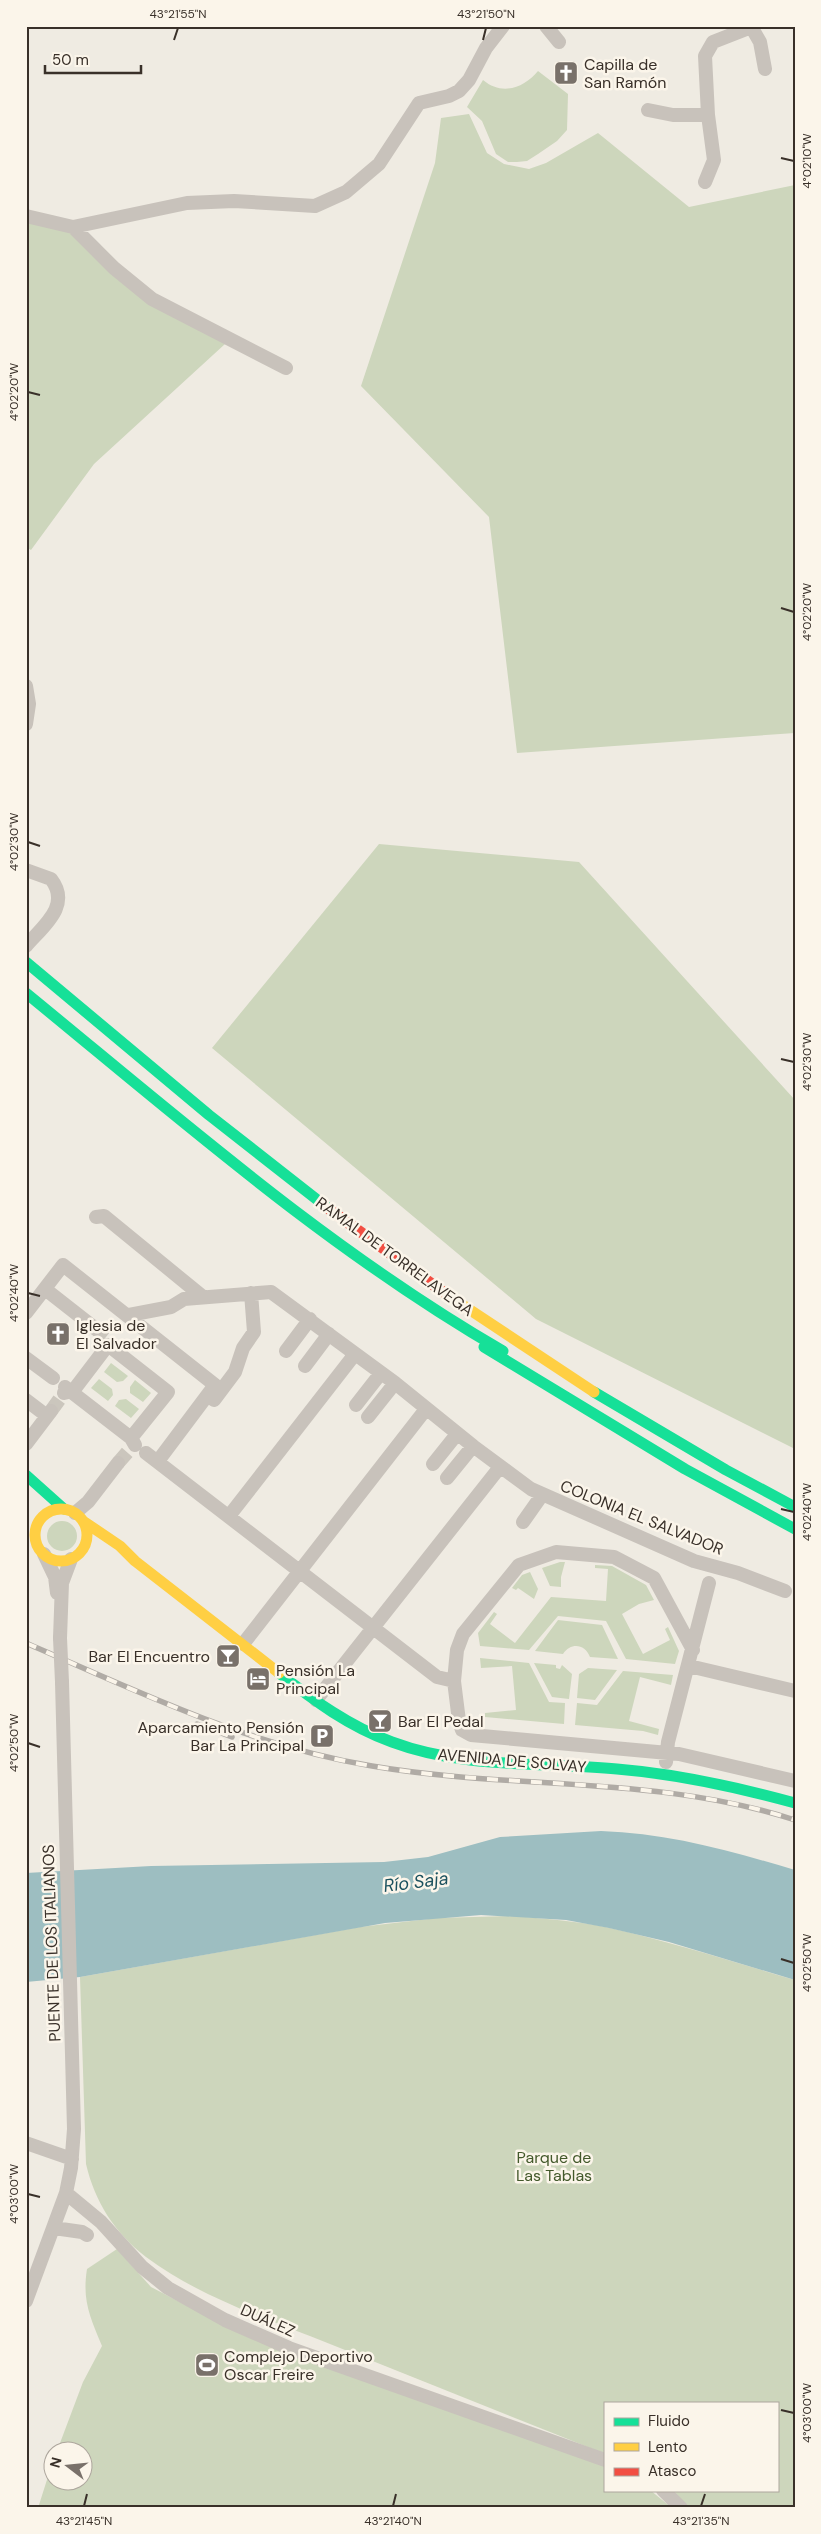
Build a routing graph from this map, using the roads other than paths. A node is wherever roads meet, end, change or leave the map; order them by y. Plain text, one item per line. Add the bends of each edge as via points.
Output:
1 (503, 26) edge
2 (546, 26) edge
3 (753, 27) edge
4 (559, 42) dead end
5 (765, 69) dead end
6 (648, 110) dead end
7 (708, 115) junction
8 (705, 182) dead end
9 (26, 216) edge
10 (73, 227) junction
11 (286, 368) dead end
12 (26, 686) edge
13 (26, 724) edge
14 (28, 870) edge
15 (30, 941) edge
16 (26, 962) edge
17 (27, 994) edge
18 (96, 1217) dead end
19 (366, 1237) junction
20 (45, 1289) junction
21 (250, 1293) junction
22 (203, 1297) junction
23 (26, 1313) edge
24 (129, 1315) junction
25 (310, 1319) junction
26 (450, 1321) junction
27 (329, 1334) junction
28 (104, 1335) tunnel mouth
29 (286, 1351) dead end
30 (355, 1354) junction
31 (26, 1358) edge
32 (305, 1366) dead end
33 (381, 1373) junction
34 (395, 1383) junction
35 (63, 1387) junction
36 (26, 1400) edge
37 (356, 1404) dead end
38 (426, 1409) junction
39 (368, 1417) dead end
40 (457, 1434) junction
41 (26, 1444) edge
42 (136, 1445) junction
43 (473, 1446) junction
44 (118, 1463) tunnel mouth
45 (160, 1463) junction
46 (434, 1464) dead end
47 (500, 1467) junction
48 (26, 1476) edge
49 (447, 1478) dead end
50 (542, 1495) junction
51 (795, 1497) edge
52 (795, 1507) edge
53 (74, 1514) junction
54 (229, 1516) junction
55 (795, 1521) edge
56 (524, 1522) dead end
57 (38, 1523) junction
58 (795, 1529) edge
59 (44, 1554) junction
60 (76, 1555) junction
61 (134, 1561) junction
62 (300, 1572) junction
63 (709, 1583) dead end
64 (785, 1591) dead end
65 (60, 1606) junction
66 (372, 1629) junction
67 (243, 1644) junction
68 (693, 1650) junction
69 (689, 1666) junction
70 (454, 1682) junction
71 (795, 1691) edge
72 (316, 1700) junction
73 (666, 1753) junction
74 (664, 1775) junction
75 (795, 1781) edge
76 (795, 1803) edge
77 (26, 2143) edge
78 (72, 2159) junction
79 (66, 2193) junction
80 (54, 2228) junction
81 (87, 2235) dead end
82 (26, 2301) edge
83 (604, 2460) edge
84 (665, 2492) edge
85 (681, 2508) edge

1 - 10 street via 486,48 469,80 449,96 420,103 379,164 346,192 315,206 234,201 188,203
2 - 4 street
3 - 5 street via 760,42
3 - 7 street via 720,38 708,48 704,65
6 - 7 street via 673,116
7 - 8 street via 714,160
9 - 10 street
10 - 11 street via 114,268 152,299
12 - 13 street via 29,704
14 - 15 street via 51,879 58,894 52,919
16 - 19 highway, RAMAL DE TORRELAVEGA via 270,1164
17 - 26 highway, RAMAL DE TORRELAVEGA via 251,1178 352,1254
18 - 22 street via 104,1216
19 - 51 highway via 565,1369 720,1460
19 - 52 highway, RAMAL DE TORRELAVEGA via 595,1395 729,1473
20 - 23 street
20 - 24 street via 63,1265
20 - 28 street
21 - 22 street, COLONIA EL SALVADOR
21 - 25 street, COLONIA EL SALVADOR via 265,1290 276,1294
21 - 45 street via 254,1332 243,1348 235,1372
22 - 24 street, COLONIA EL SALVADOR via 184,1299 171,1307
24 - 45 street via 216,1385
25 - 27 street, COLONIA EL SALVADOR
25 - 29 street
26 - 55 highway, RAMAL DE TORRELAVEGA via 694,1467
26 - 58 highway via 489,1351 565,1398 685,1470
27 - 30 street, COLONIA EL SALVADOR
27 - 32 street
30 - 33 street, COLONIA EL SALVADOR
30 - 54 street
31 - 35 street
33 - 34 street, COLONIA EL SALVADOR
33 - 37 street
34 - 38 street, COLONIA EL SALVADOR
34 - 39 street
35 - 42 street
35 - 42 street via 108,1344 168,1392
36 - 41 street via 49,1414
38 - 40 street, COLONIA EL SALVADOR
38 - 62 street
40 - 43 street, COLONIA EL SALVADOR
40 - 46 street
42 - 45 street
43 - 47 street, COLONIA EL SALVADOR
43 - 49 street
44 - 53 street via 88,1502
45 - 54 street
47 - 50 street, COLONIA EL SALVADOR
47 - 66 street
48 - 53 highway, AVENIDA DE SOLVAY
48 - 57 highway, AVENIDA DE SOLVAY
50 - 56 street, COLONIA EL SALVADOR
50 - 64 street, COLONIA EL SALVADOR via 694,1560
53 - 57 highway via 49,1512
53 - 60 highway via 87,1533
53 - 61 highway, AVENIDA DE SOLVAY via 120,1546
54 - 62 street
57 - 59 highway via 36,1540
59 - 60 highway via 54,1560
59 - 65 street via 55,1577
60 - 61 highway, AVENIDA DE SOLVAY via 103,1550
60 - 65 street via 62,1583
61 - 67 highway, AVENIDA DE SOLVAY
62 - 66 street
62 - 67 street
63 - 68 street
65 - 78 street, PUENTE DE LOS ITALIANOS, bridge via 74,2129
66 - 70 street via 437,1677
66 - 72 street
67 - 72 highway, AVENIDA DE SOLVAY
68 - 69 street
68 - 70 street via 658,1585 649,1575 614,1557 556,1552 519,1566 463,1634 457,1650
69 - 71 street
69 - 73 street
70 - 73 street via 460,1726 468,1735
72 - 74 highway, AVENIDA DE SOLVAY via 376,1736 414,1750 474,1760
73 - 74 street
73 - 75 street
74 - 76 highway, AVENIDA DE SOLVAY via 755,1791
77 - 78 street
78 - 79 street, PUENTE DE LOS ITALIANOS
79 - 80 street, PUENTE DE LOS ITALIANOS
79 - 83 street, DUÁLEZ via 101,2222 142,2267 168,2288 225,2320 289,2348
80 - 81 street
80 - 82 street, PUENTE DE LOS ITALIANOS
84 - 85 street

